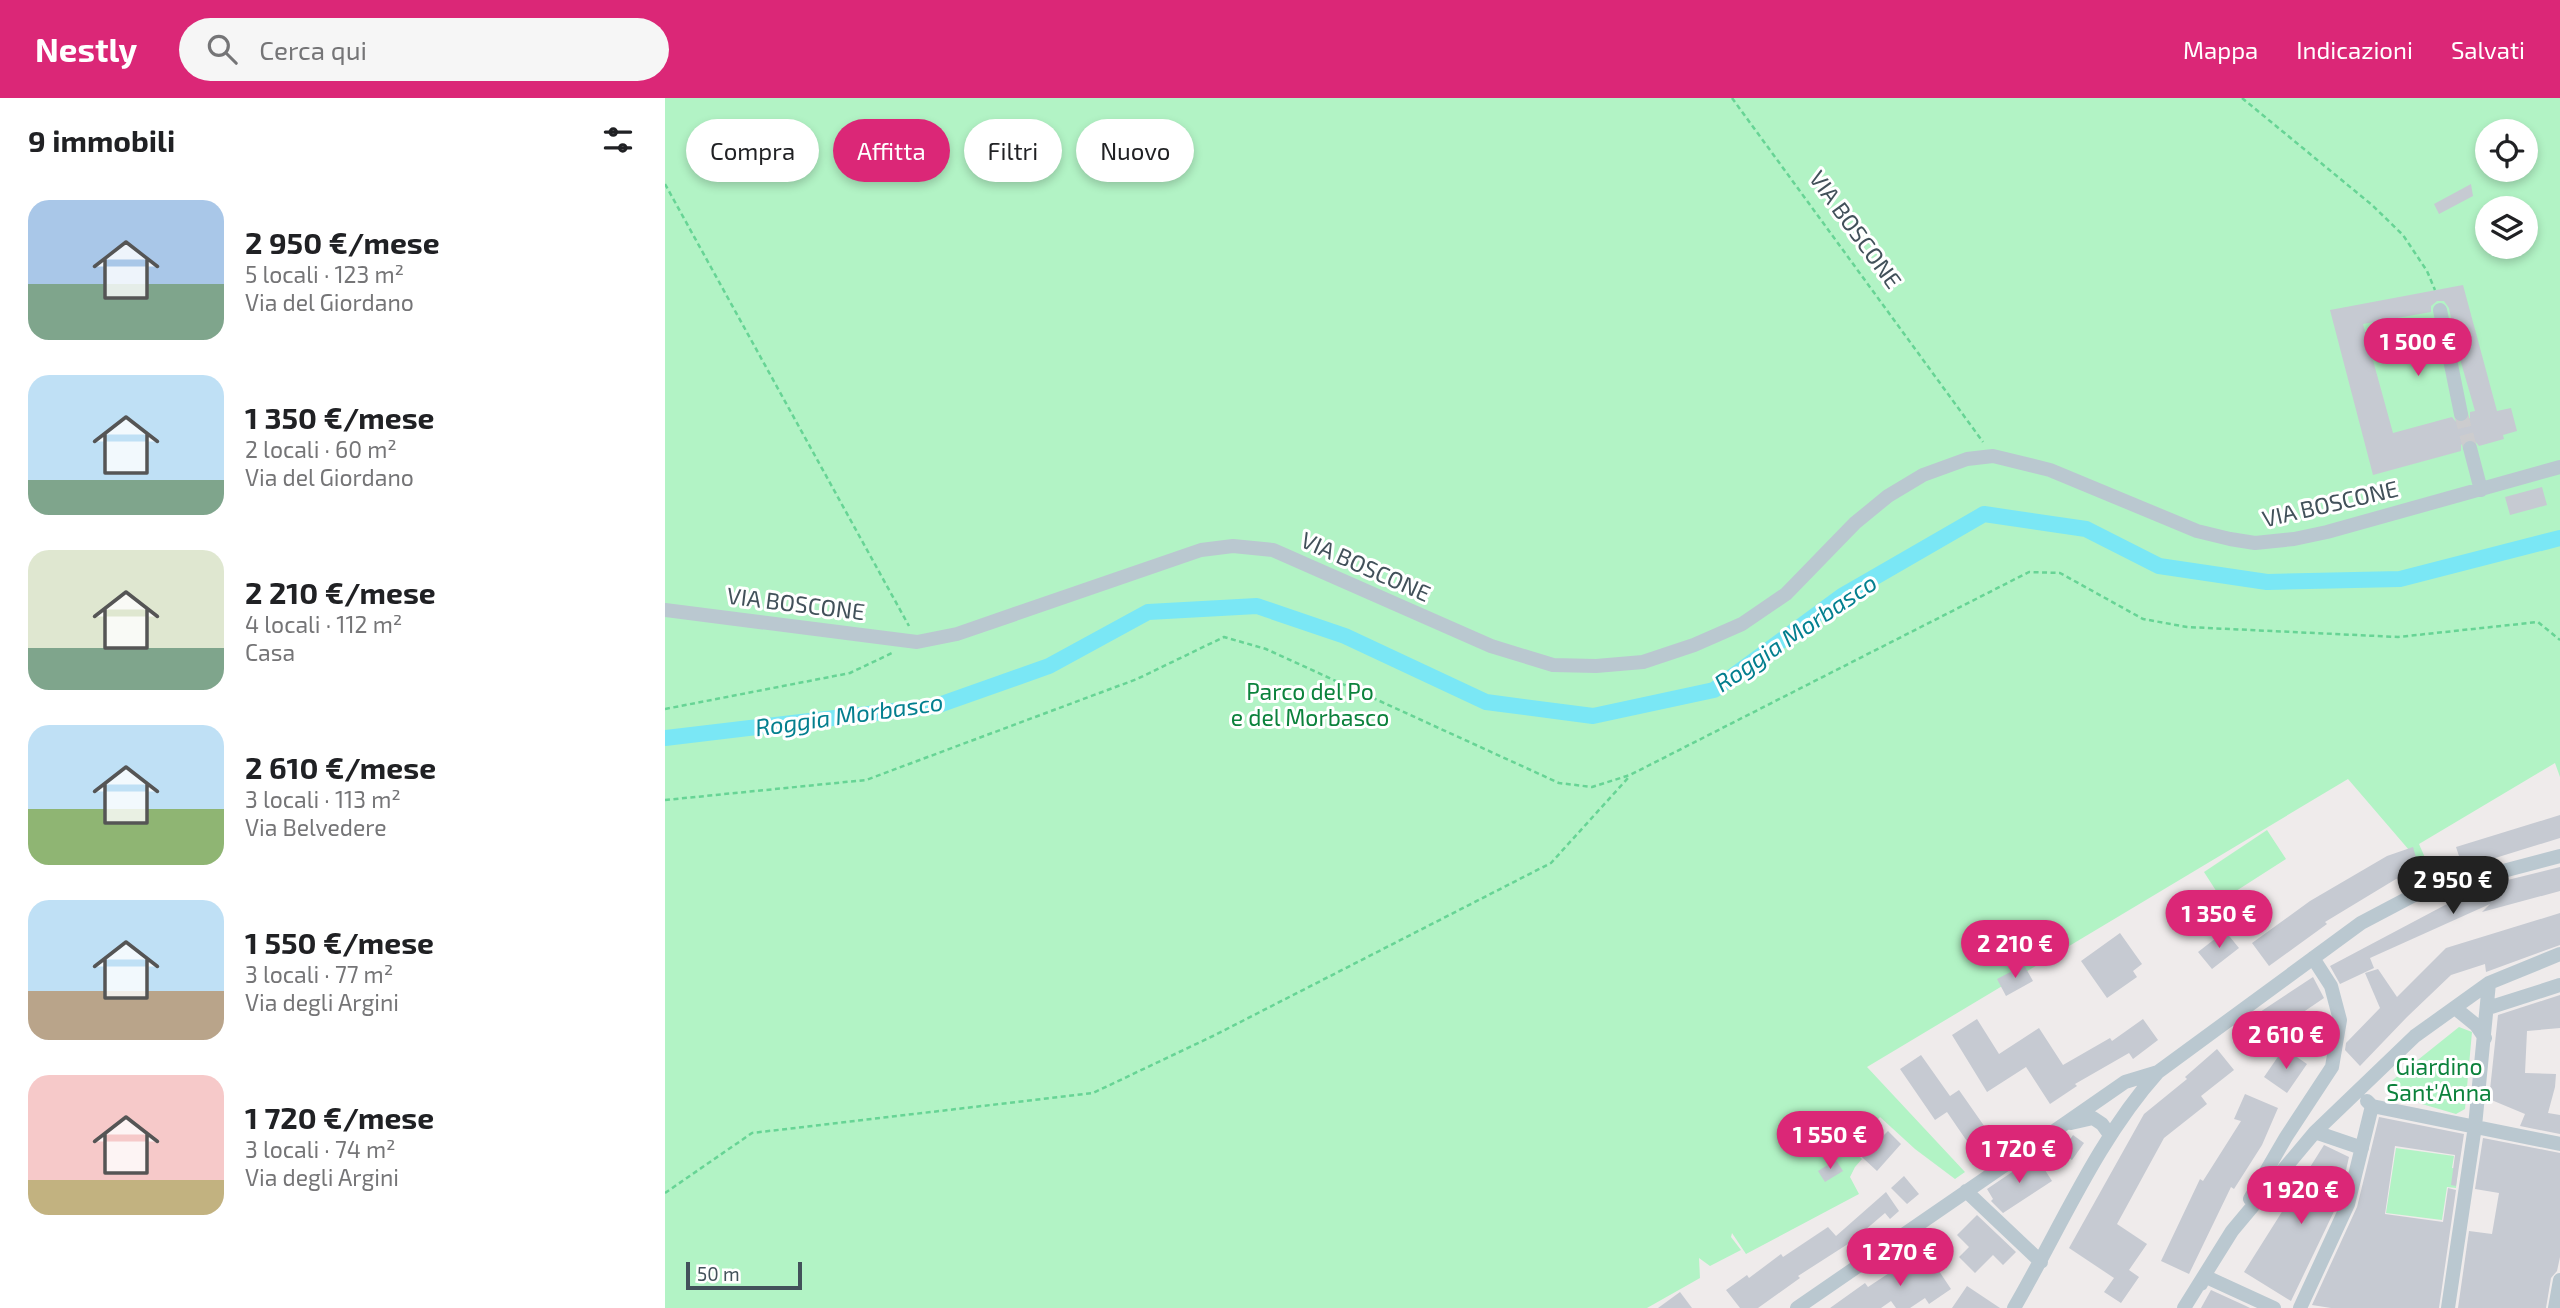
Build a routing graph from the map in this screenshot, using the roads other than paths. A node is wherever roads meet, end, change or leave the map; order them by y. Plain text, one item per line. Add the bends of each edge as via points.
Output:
1 (2440, 310) dead end
2 (2461, 414) tunnel mouth
3 (2470, 449) tunnel mouth
4 (2560, 467) edge
5 (2481, 490) junction
6 (665, 610) edge
7 (2560, 856) edge
8 (2560, 954) edge
9 (2313, 958) junction
10 (2489, 983) junction
11 (2560, 985) edge
12 (2488, 1007) junction
13 (2455, 1008) junction
14 (2485, 1038) junction
15 (2158, 1072) junction
16 (2358, 1093) junction
17 (2372, 1106) junction
18 (2063, 1125) junction
19 (2475, 1126) junction
20 (2315, 1132) junction
21 (2110, 1135) junction
22 (2560, 1144) edge
23 (2363, 1148) junction
24 (1966, 1191) junction
25 (2232, 1231) junction
26 (2041, 1262) junction
27 (2204, 1276) junction
28 (2560, 1280) edge
29 (1797, 1308) edge
30 (2014, 1308) edge
31 (2184, 1308) edge
32 (2194, 1308) edge
33 (2274, 1308) edge
34 (2300, 1308) edge
35 (2448, 1308) edge
36 (2555, 1308) edge

1 - 2 street
3 - 5 street
4 - 5 street, VIA BOSCONE
5 - 6 street, VIA BOSCONE via 2327,532 2255,543 2197,531 2050,470 1993,456 1967,459 1923,475 1888,496 1786,594 1742,624 1643,662 1596,666 1553,664 1491,646 1273,550 1233,546 1201,550 957,634 917,642
7 - 9 street via 2416,894 2361,923
8 - 10 street
9 - 15 street
9 - 25 street via 2331,986 2340,1020 2332,1067
10 - 12 street
10 - 13 street
11 - 12 street
12 - 14 street
13 - 14 street
13 - 16 street via 2415,1037
14 - 19 street
15 - 18 street via 2125,1082
15 - 21 street
16 - 17 street
16 - 20 street
17 - 19 street
17 - 23 street
18 - 21 street via 2093,1118
18 - 24 street
19 - 22 street
19 - 35 street
20 - 23 street
20 - 25 street
21 - 26 street
23 - 34 street via 2348,1204
24 - 26 street
24 - 29 street
25 - 27 street
26 - 30 street
27 - 31 street
27 - 32 street
27 - 33 street
28 - 36 street

